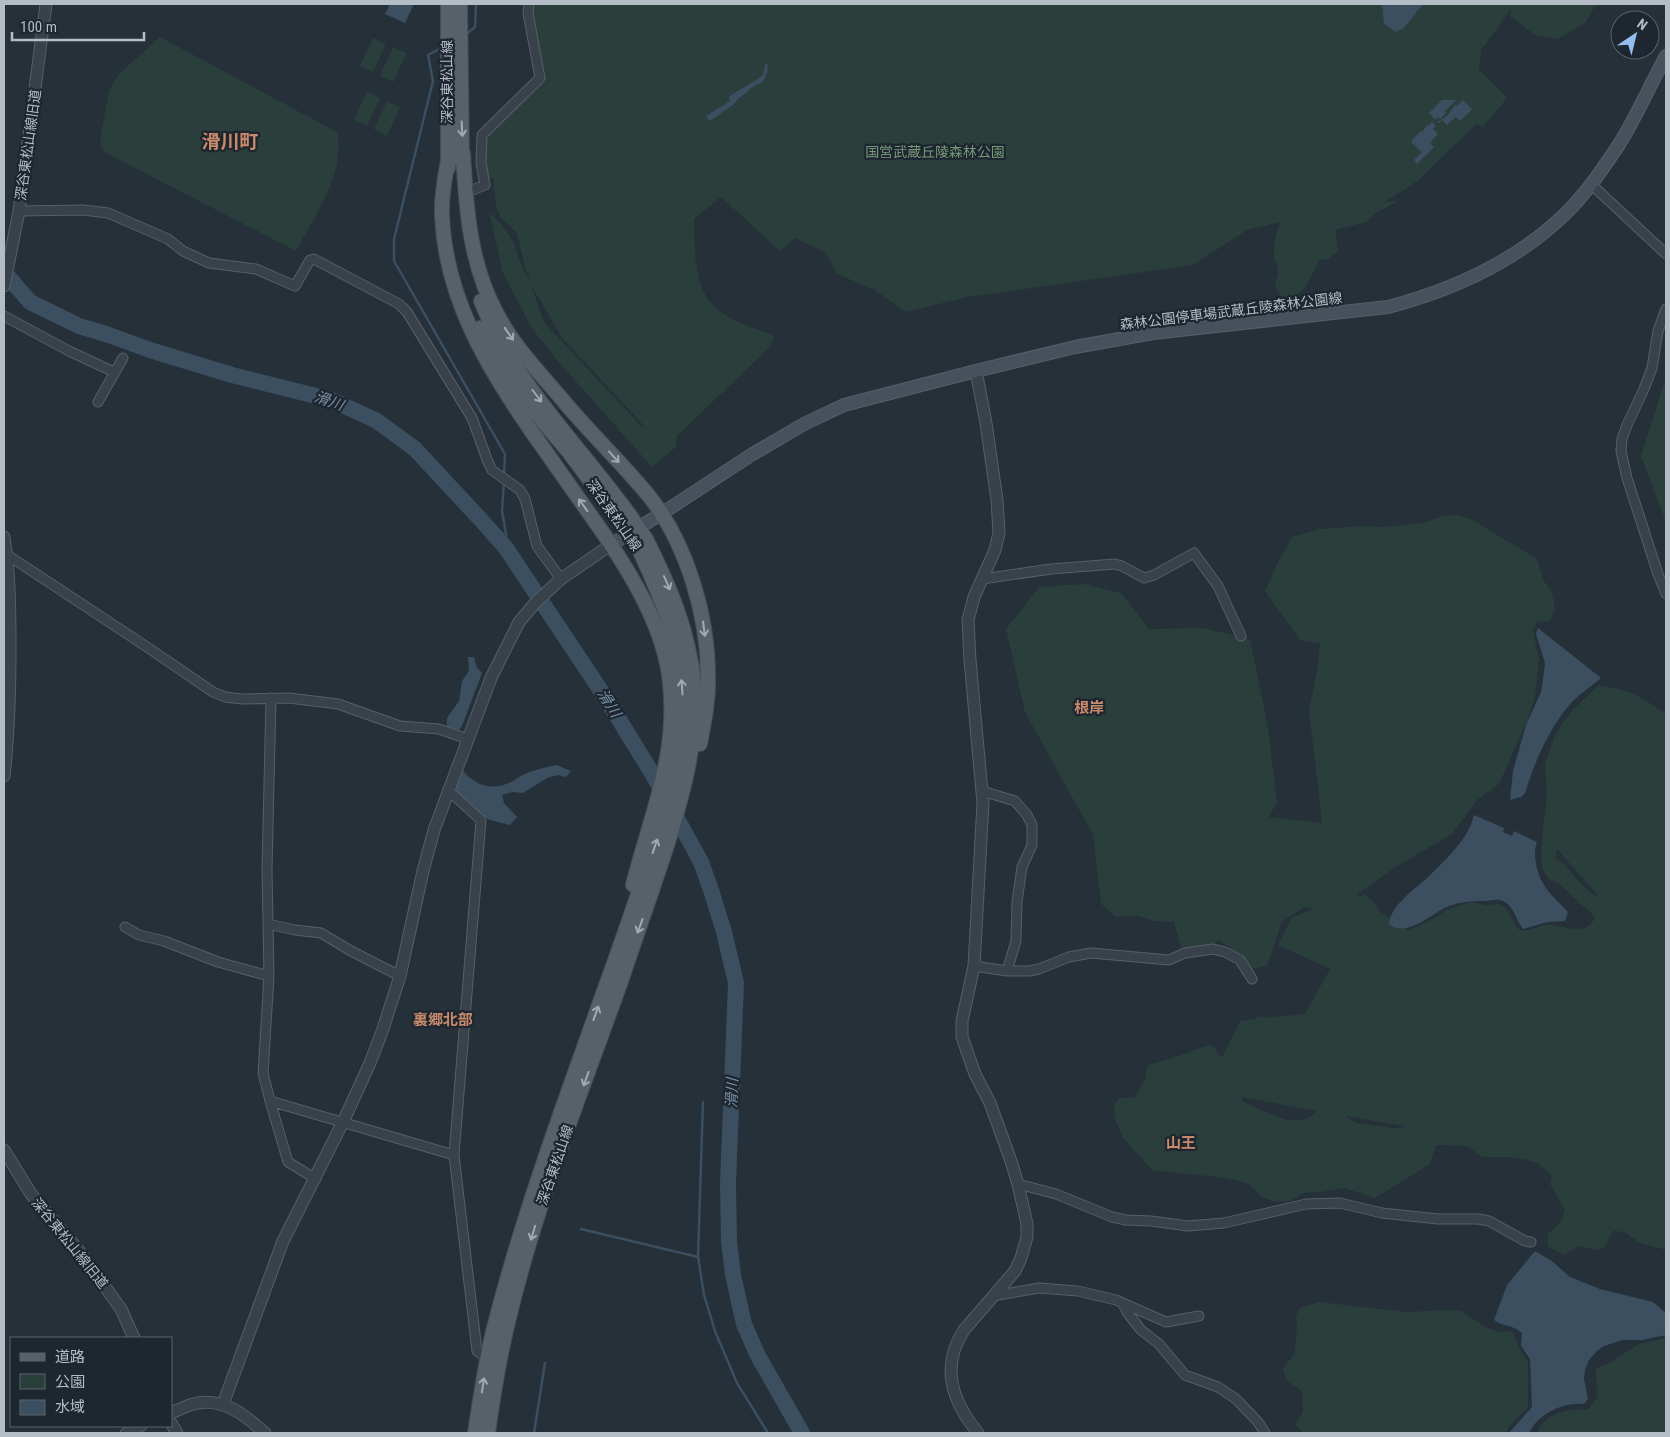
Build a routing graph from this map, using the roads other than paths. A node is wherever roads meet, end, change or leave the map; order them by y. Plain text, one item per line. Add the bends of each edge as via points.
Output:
1 (46, 4) edge
2 (448, 4) edge
3 (460, 4) edge
4 (530, 4) edge
5 (1666, 56) edge
6 (463, 153) junction
7 (448, 160) junction
8 (1591, 184) junction
9 (465, 193) junction
10 (19, 211) junction
11 (1666, 254) edge
12 (4, 286) edge
13 (1666, 309) edge
14 (4, 316) edge
15 (123, 358) dead end
16 (976, 371) junction
17 (114, 372) junction
18 (98, 402) dead end
19 (662, 514) junction
20 (626, 520) junction
21 (4, 537) edge
22 (641, 542) junction
23 (612, 544) junction
24 (6, 554) junction
25 (982, 579) junction
26 (557, 582) junction
27 (1666, 594) edge
28 (7, 615) edge
29 (1241, 636) dead end
30 (271, 698) junction
31 (468, 739) junction
32 (4, 776) edge
33 (448, 790) junction
34 (982, 791) junction
35 (648, 904) junction
36 (268, 924) junction
37 (627, 925) junction
38 (125, 927) dead end
39 (974, 966) junction
40 (1007, 971) junction
41 (269, 976) junction
42 (400, 976) junction
43 (1252, 979) dead end
44 (270, 1101) junction
45 (344, 1122) junction
46 (4, 1150) edge
47 (454, 1155) junction
48 (316, 1179) junction
49 (1018, 1184) junction
50 (1531, 1242) dead end
51 (992, 1296) junction
52 (1123, 1304) junction
53 (1198, 1316) dead end
54 (134, 1337) edge
55 (487, 1358) junction
56 (223, 1404) junction
57 (172, 1413) edge
58 (140, 1427) edge
59 (125, 1433) edge
60 (265, 1433) edge
61 (475, 1433) edge
62 (488, 1433) edge
63 (978, 1433) edge
64 (1265, 1433) edge

1 - 10 street, 深谷東松山線旧道
2 - 7 main road, 深谷東松山線
3 -> 6 main road, 深谷東松山線
4 - 9 street via 528,13 540,78 482,135 481,163 485,185
5 - 8 main road, 森林公園停車場武蔵丘陵森林公園線 via 1619,144
6 - 9 main road, 深谷東松山線
6 -> 20 main road, 深谷東松山線 via 460,178 463,236 474,283 495,334 533,391 603,478
7 - 20 main road, 深谷東松山線 via 456,259 477,323 524,399
23 -> 7 main road, 深谷東松山線 via 499,383 465,318 444,239 442,214
8 - 11 street
8 - 16 main road, 森林公園停車場武蔵丘陵森林公園線 via 1565,214 1504,260 1424,297 1388,307 1153,333
9 -> 19 main road, 深谷東松山線 via 477,265 503,326 588,431 636,481
10 - 12 street, 深谷東松山線旧道
10 - 26 street via 83,210 108,214 168,239 183,251 209,263 256,269 295,286 310,260 314,259 399,304 472,418 492,470 520,490 537,546
13 - 27 street via 1658,331 1652,368 1626,425 1621,451
14 - 17 street
15 - 17 street
16 - 19 main road, 森林公園停車場武蔵丘陵森林公園線 via 836,409 751,455
16 - 25 street via 999,519 995,550
17 - 18 street
19 - 23 main road, 森林公園停車場武蔵丘陵森林公園線
19 -> 35 main road, 深谷東松山線 via 679,547 698,598 704,625 708,676 693,783 675,850
20 - 22 main road, 深谷東松山線, bridge
21 - 24 street
22 -> 35 main road, 深谷東松山線 via 669,586 682,621 694,686 690,764
37 -> 22 main road, 深谷東松山線 via 658,837 681,744 682,704 675,640
23 - 26 street
23 - 37 main road, 深谷東松山線 via 632,578 661,641 670,683 670,748 632,889
24 - 28 street
24 - 30 street via 213,692 242,699
25 - 29 street via 1115,564 1144,578 1194,553 1218,586
25 - 34 street via 968,620 968,640
26 - 31 street via 523,616 491,678
28 - 32 street via 9,736
30 - 31 street via 338,704 400,726 439,729
30 - 36 street
31 - 33 street
33 - 42 street via 423,871
33 - 47 street via 481,820
34 - 39 street
34 - 40 street via 1014,801 1032,826 1032,845 1022,867 1017,902 1016,941
35 -> 62 main road, 深谷東松山線 via 540,1210 508,1323
36 - 41 street
36 - 42 street via 321,933
55 -> 37 main road, 深谷東松山線 via 530,1200
38 - 41 street via 139,935 218,962
39 - 40 street
39 - 49 street via 962,1021 962,1037 990,1103
40 - 43 street via 1039,969 1069,957 1091,953 1169,960 1185,953 1213,949 1240,960
41 - 44 street via 263,1073
42 - 45 street via 370,1063
44 - 45 street
44 - 48 street via 288,1162
45 - 47 street
45 - 48 street
46 - 54 street, 深谷東松山線旧道 via 31,1194 116,1301
47 - 55 street via 477,1351
48 - 56 street via 283,1241
49 - 50 street via 1056,1194 1126,1220 1188,1226 1224,1223 1306,1204 1340,1203 1382,1213 1490,1221
49 - 51 street via 1027,1224 1025,1247 1015,1271
51 - 52 street via 1039,1288 1078,1291
51 - 63 street via 958,1340 951,1365 959,1407
52 - 53 street via 1166,1322
52 - 64 street via 1141,1330 1159,1344 1185,1375 1236,1399
61 -> 55 main road, 深谷東松山線
56 - 57 street via 193,1404
56 - 60 street via 241,1412
58 - 59 street

